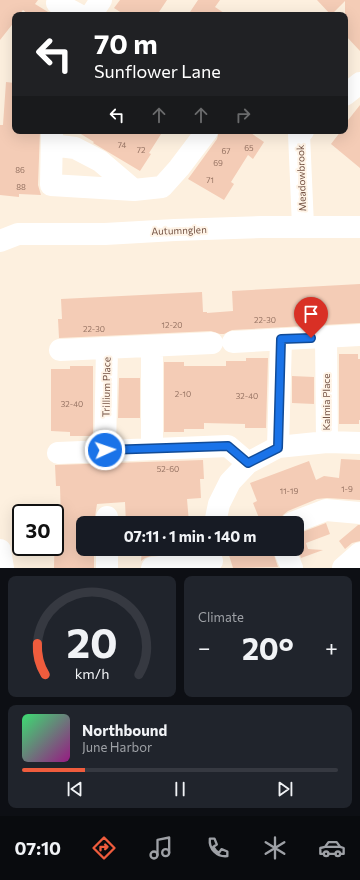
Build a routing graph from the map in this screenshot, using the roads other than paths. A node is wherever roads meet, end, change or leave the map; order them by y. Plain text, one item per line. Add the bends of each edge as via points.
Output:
1 (58, 0) edge
2 (100, 0) edge
3 (74, 12) edge
4 (92, 12) edge
5 (205, 134) edge
6 (299, 134) edge
7 (52, 138) edge
8 (134, 190) junction
9 (303, 226) junction
10 (360, 227) edge
11 (0, 241) edge
12 (360, 335) edge
13 (326, 337) junction
14 (281, 339) junction
15 (152, 346) junction
16 (106, 348) junction
17 (60, 350) dead end
18 (327, 442) junction
19 (360, 443) edge
20 (152, 448) junction
21 (278, 448) junction
22 (105, 450) junction
23 (58, 453) dead end
24 (248, 463) junction
25 (360, 514) edge
26 (216, 516) edge
27 (304, 518) edge
28 (0, 550) edge
29 (360, 553) edge
30 (107, 556) edge
31 (287, 556) edge
32 (212, 559) edge
33 (3, 568) edge
34 (107, 568) edge
35 (152, 568) edge
36 (292, 568) edge
37 (343, 568) edge

1 - 3 street via 57,3
2 - 4 street
5 - 8 street via 162,187
6 - 9 street, Meadowbrook
7 - 8 street via 100,161
7 - 8 street via 51,185
9 - 10 street, Autumnglen
9 - 11 street, Autumnglen via 105,234 18,234
12 - 13 street
13 - 14 street
13 - 18 street, Kalmia Place
14 - 15 street, Trillium Place
14 - 21 street
15 - 16 street, Trillium Place
15 - 20 street
16 - 17 street, Trillium Place
16 - 22 street, Trillium Place
18 - 19 street
18 - 21 street
20 - 22 street
20 - 24 street via 228,446
21 - 24 street
22 - 23 street
24 - 26 street via 230,482 219,504
25 - 27 street via 326,510
28 - 33 street
29 - 37 street
30 - 34 street
31 - 36 street
32 - 35 street

